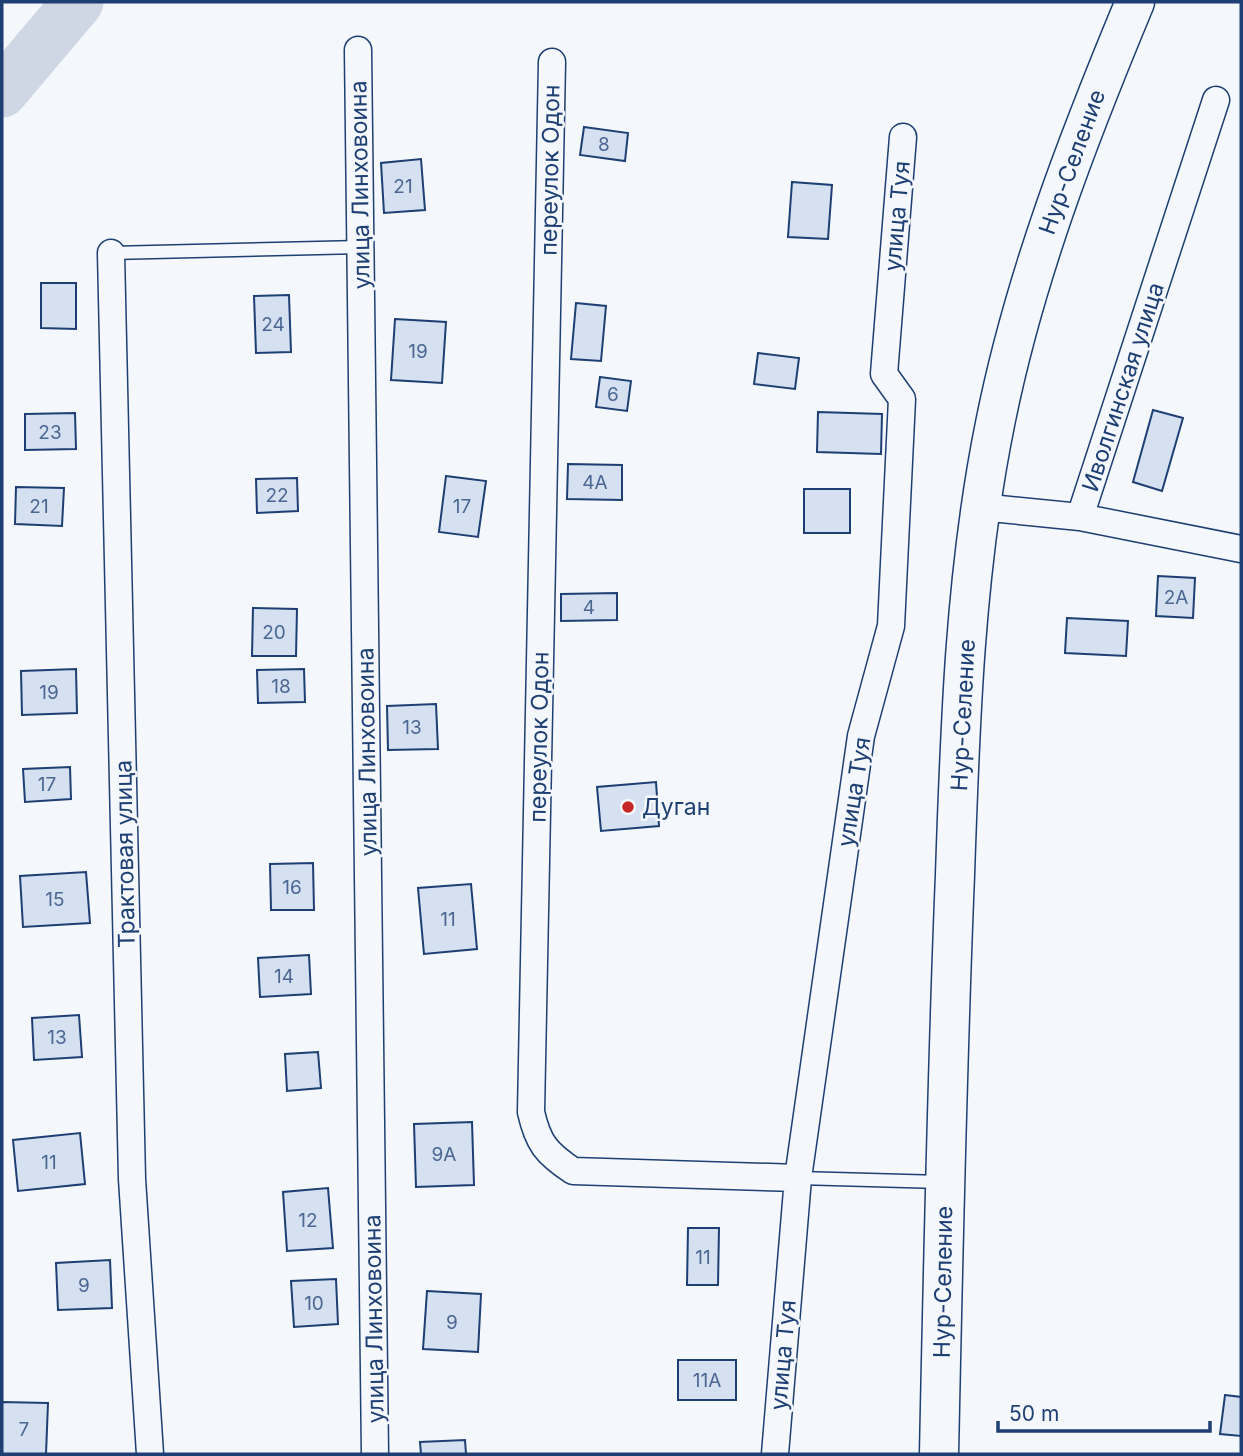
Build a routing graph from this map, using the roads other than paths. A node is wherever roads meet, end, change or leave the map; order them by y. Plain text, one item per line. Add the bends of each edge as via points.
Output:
1 (1135, 2) edge
2 (358, 50) dead end
3 (552, 62) dead end
4 (1216, 100) dead end
5 (903, 137) dead end
6 (361, 247) junction
7 (111, 253) joint
8 (980, 508) junction
9 (1080, 517) junction
10 (1241, 549) edge
11 (798, 1178) junction
12 (944, 1183) junction
13 (150, 1454) edge
14 (375, 1454) edge
15 (775, 1454) edge
16 (939, 1454) edge

1 - 8 highway, Нур-Селение via 1041,248 1014,340
2 - 6 street, улица Линховоина
3 - 11 street, переулок Одон via 531,1112 537,1135 551,1156 573,1171
4 - 9 street, Иволгинская улица
5 - 11 street, улица Туя via 884,374 902,399 891,626 861,736
6 - 7 lane
6 - 14 street, улица Линховоина
7 - 13 street, Трактовая улица via 132,1179
8 - 9 street
8 - 12 highway, Нур-Селение via 959,768
9 - 10 street, Иволгинская улица
11 - 12 lane
11 - 15 street, улица Туя
12 - 16 highway, Нур-Селение

